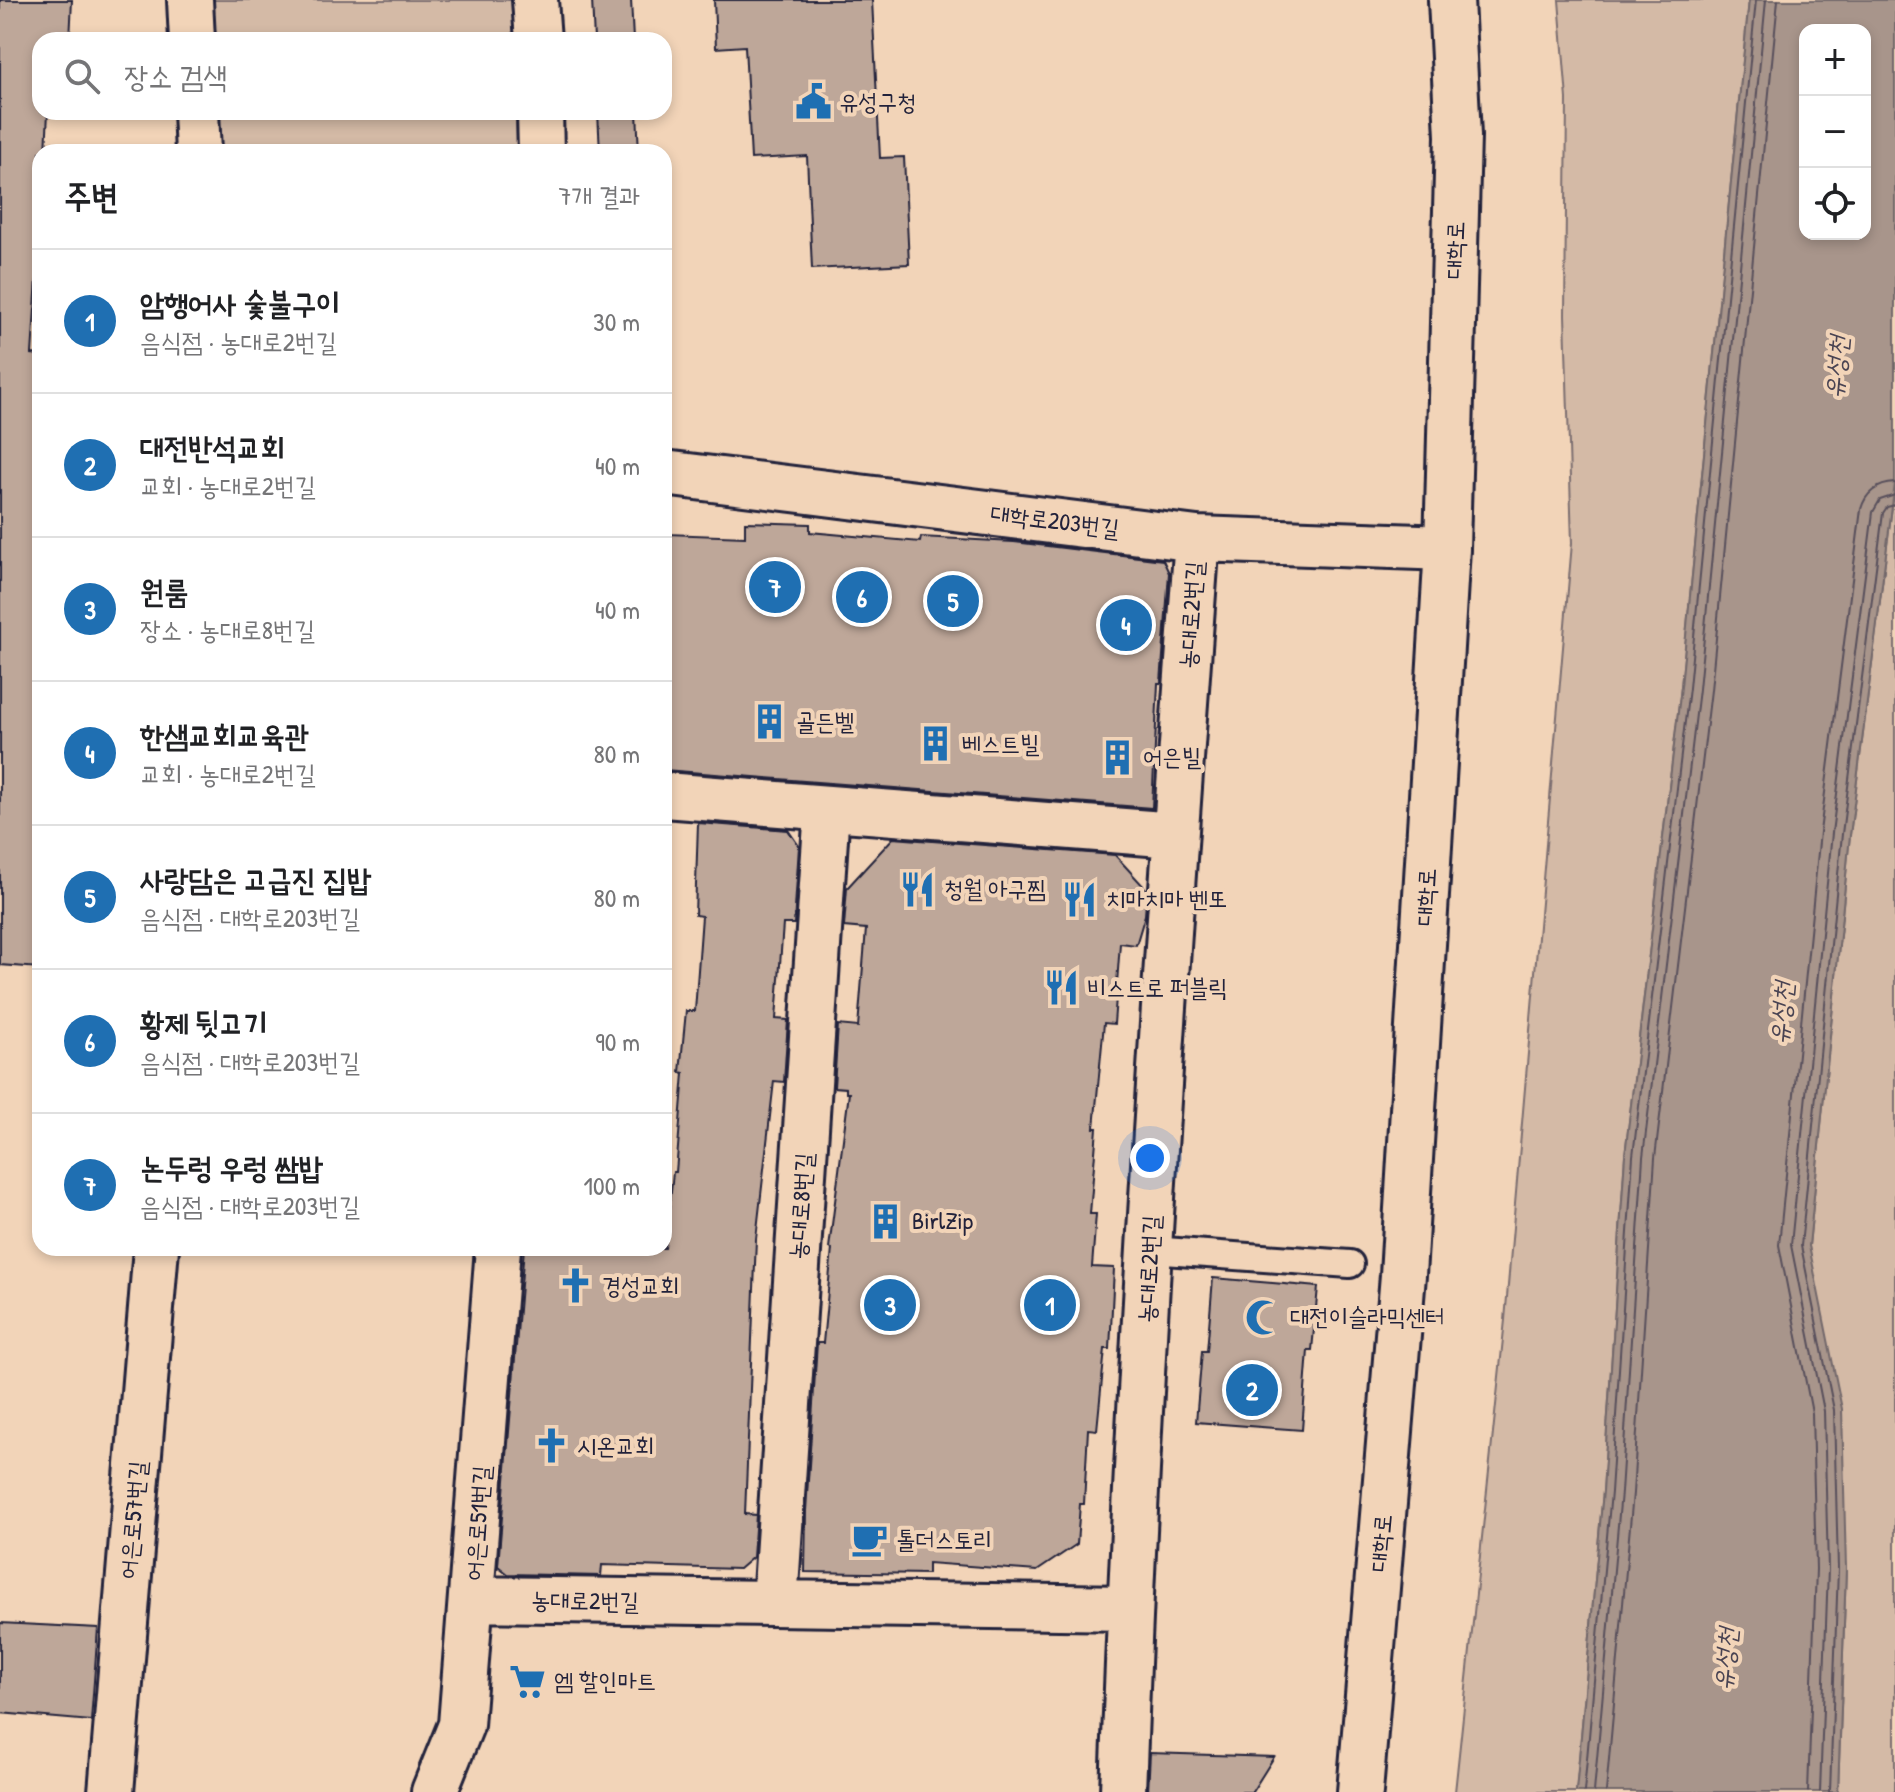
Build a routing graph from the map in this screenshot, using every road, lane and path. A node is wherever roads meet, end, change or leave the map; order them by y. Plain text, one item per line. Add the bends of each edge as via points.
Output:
1 (190, 0) edge
2 (535, 0) edge
3 (1451, 0) edge
4 (192, 32) edge
5 (537, 32) edge
6 (196, 120) edge
7 (540, 120) edge
8 (198, 144) edge
9 (541, 144) edge
10 (672, 474) edge
11 (1197, 539) junction
12 (1447, 548) junction
13 (672, 796) edge
14 (827, 808) junction
15 (1175, 835) junction
16 (1150, 1250) junction
17 (155, 1256) edge
18 (497, 1256) edge
19 (1350, 1264) dead end
20 (472, 1599) junction
21 (775, 1603) junction
22 (1130, 1608) junction
23 (111, 1792) edge
24 (434, 1792) edge
25 (1123, 1792) edge
26 (1360, 1792) edge

1 - 4 street
2 - 5 street
3 - 12 street, 대학로 via 1458,136
6 - 8 street
7 - 9 street
10 - 11 street, 대학로203번길
11 - 12 street, 대학로203번길
11 - 15 street, 농대로2번길
12 - 26 street, 대학로 via 1403,1275
13 - 14 street
14 - 15 street
14 - 21 street, 농대로8번길
15 - 16 street, 농대로2번길
16 - 19 lane
16 - 22 street, 농대로2번길
17 - 23 street, 어은로57번길
18 - 20 street, 어은로51번길
20 - 21 street, 농대로2번길
20 - 24 street, 어은로51번길 via 461,1725
21 - 22 street, 농대로2번길
22 - 25 street, 농대로2번길

